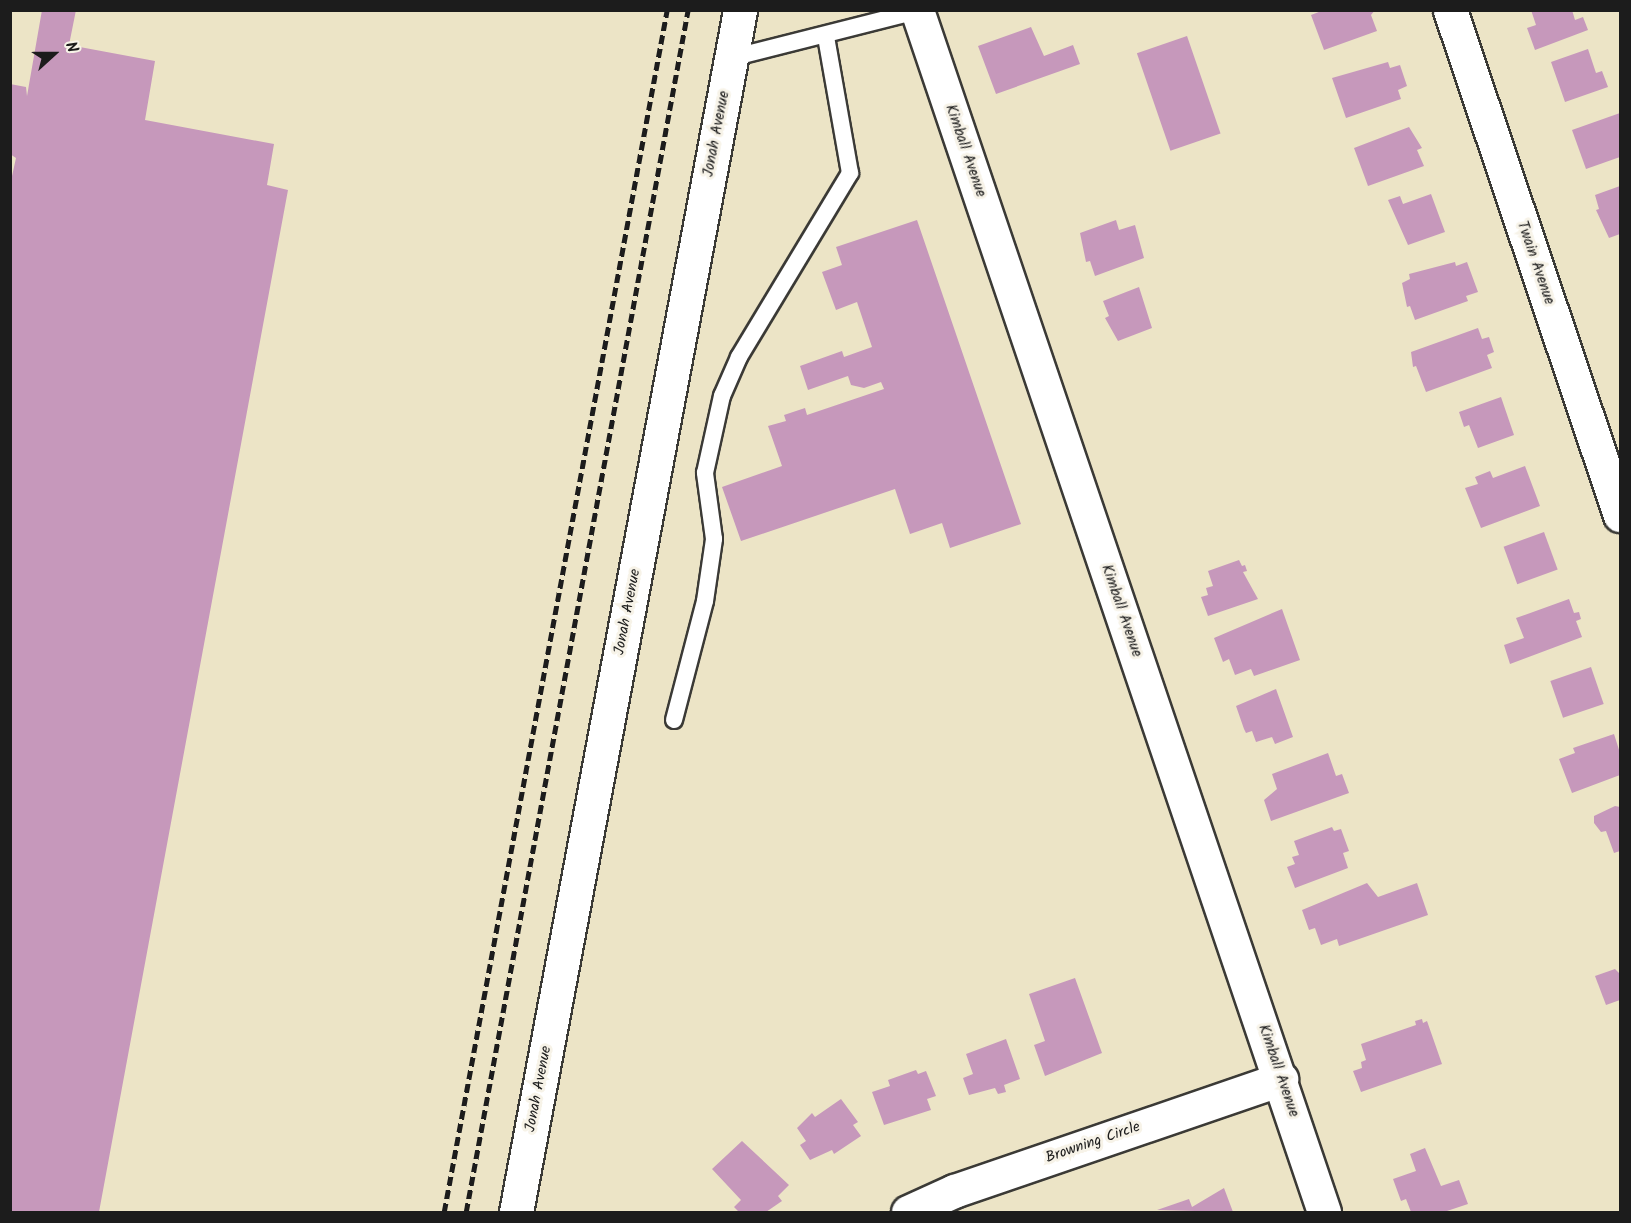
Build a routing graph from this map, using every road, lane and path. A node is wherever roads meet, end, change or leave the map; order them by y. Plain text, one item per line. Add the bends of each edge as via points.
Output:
1 (740, 10) edge
2 (1450, 10) edge
3 (918, 11) edge
4 (826, 37) junction
5 (731, 58) junction
6 (1620, 515) edge
7 (674, 720) dead end
8 (1281, 1079) junction
9 (516, 1212) edge
10 (908, 1212) edge
11 (1324, 1212) edge

1 - 5 street, Jonah Avenue
2 - 6 street, Twain Avenue
3 - 4 lane
3 - 8 street, Kimball Avenue
4 - 5 lane
4 - 7 lane via 850,173 738,357 722,396 705,473 714,539 705,602
5 - 9 street, Jonah Avenue
8 - 10 street, Browning Circle via 954,1191
8 - 11 street, Kimball Avenue

